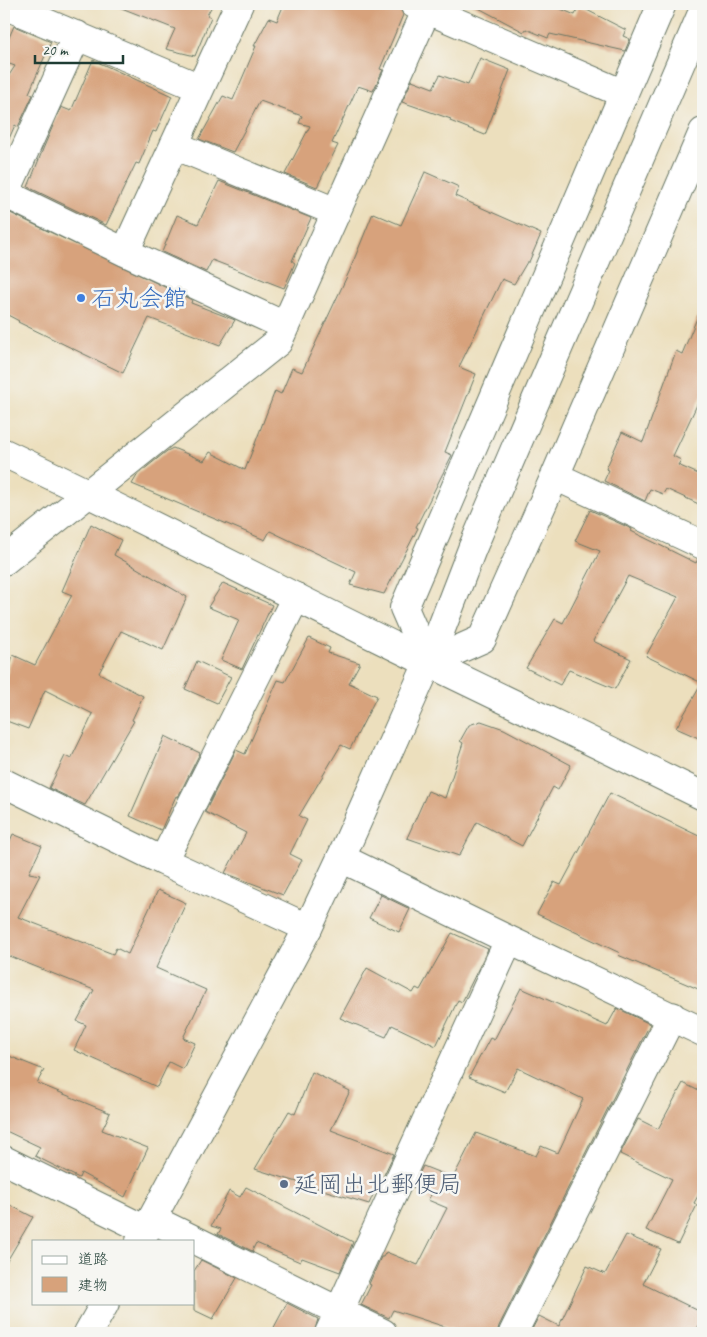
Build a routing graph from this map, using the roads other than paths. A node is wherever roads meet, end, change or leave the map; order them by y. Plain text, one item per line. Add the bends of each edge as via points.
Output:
1 (239, 4) edge
2 (662, 4) edge
3 (420, 6) edge
4 (21, 7) edge
5 (703, 12) edge
6 (77, 35) junction
7 (200, 88) junction
8 (624, 94) junction
9 (703, 132) edge
10 (174, 145) junction
11 (4, 194) edge
12 (336, 212) junction
13 (125, 252) junction
14 (285, 326) junction
15 (4, 453) edge
16 (555, 476) junction
17 (89, 493) junction
18 (701, 540) edge
19 (4, 561) edge
20 (296, 597) junction
21 (428, 663) junction
22 (4, 783) edge
23 (703, 796) edge
24 (341, 858) junction
25 (163, 861) junction
26 (308, 928) junction
27 (509, 940) junction
28 (672, 1016) junction
29 (703, 1032) edge
30 (4, 1160) edge
31 (146, 1230) edge
32 (167, 1240) edge
33 (195, 1254) edge
34 (104, 1304) edge
35 (335, 1322) edge
36 (88, 1333) edge
37 (383, 1333) edge
38 (513, 1333) edge

1 - 7 street
2 - 8 street
3 - 8 street
3 - 12 street
4 - 6 street
5 - 21 street via 472,549
6 - 7 street
6 - 11 street
7 - 10 street
8 - 21 street via 404,608
9 - 16 street
10 - 12 street
10 - 13 street
11 - 13 street
12 - 14 street
13 - 14 street
14 - 17 street via 278,342
15 - 17 street
16 - 18 street
16 - 21 street via 482,639
17 - 19 street
17 - 20 street
20 - 21 street
20 - 25 street
21 - 23 street
21 - 24 street
22 - 25 street
24 - 26 street
24 - 27 street
25 - 26 street
26 - 31 street
27 - 28 street
27 - 35 street
28 - 29 street
28 - 38 street
30 - 31 street
31 - 32 street
33 - 35 street
34 - 36 street
35 - 37 street

